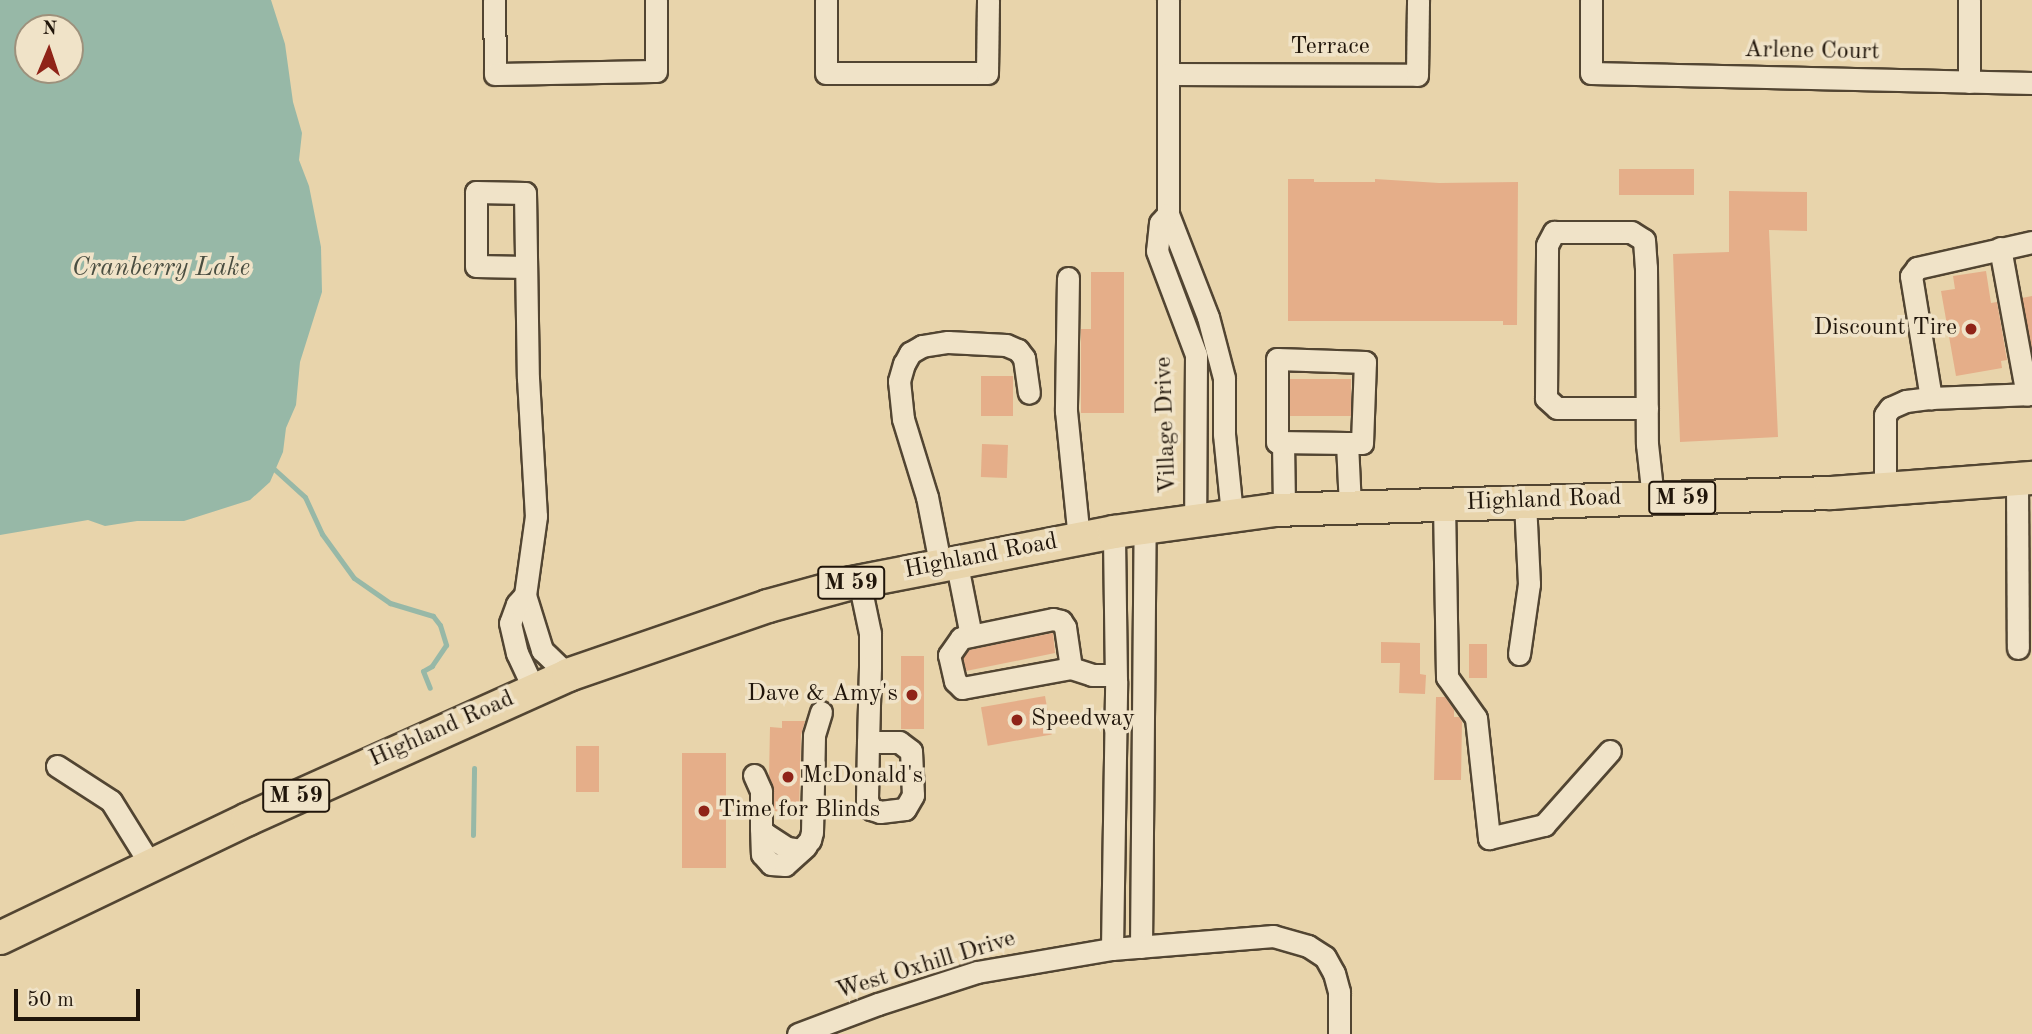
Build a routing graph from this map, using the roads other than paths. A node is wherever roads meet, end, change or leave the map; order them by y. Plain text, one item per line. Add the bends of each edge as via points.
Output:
1 (494, 0) edge
2 (656, 0) edge
3 (826, 0) edge
4 (988, 0) edge
5 (1167, 0) edge
6 (1418, 0) edge
7 (1591, 0) edge
8 (1969, 0) edge
9 (1168, 74) junction
10 (1969, 82) junction
11 (2032, 83) edge
12 (1168, 214) junction
13 (2032, 242) edge
14 (2000, 248) junction
15 (526, 267) dead end
16 (1068, 278) dead end
17 (1029, 393) dead end
18 (2029, 394) edge
19 (1931, 398) junction
20 (1647, 408) junction
21 (1283, 442) junction
22 (1347, 443) junction
23 (2024, 479) edge
24 (1885, 490) junction
25 (1653, 498) junction
26 (1525, 503) junction
27 (1444, 504) junction
28 (1350, 507) junction
29 (1284, 509) junction
30 (1232, 514) junction
31 (1195, 519) junction
32 (1145, 527) junction
33 (1114, 532) junction
34 (1079, 538) junction
35 (948, 562) junction
36 (859, 581) junction
37 (525, 595) junction
38 (971, 636) junction
39 (2018, 648) dead end
40 (1519, 654) dead end
41 (1071, 668) junction
42 (569, 675) junction
43 (1115, 678) junction
44 (1144, 680) junction
45 (534, 689) junction
46 (821, 712) dead end
47 (868, 742) dead end
48 (1610, 751) dead end
49 (1143, 754) junction
50 (1113, 755) junction
51 (57, 766) dead end
52 (754, 775) dead end
53 (152, 867) junction
54 (0, 938) edge
55 (1141, 947) junction
56 (1112, 949) junction
57 (798, 1034) edge
58 (1339, 1034) edge

1 - 2 street via 495,74 656,71
3 - 4 street via 826,73 987,73
5 - 9 street, Village Drive
6 - 9 street, Terrace via 1417,75
7 - 10 street, Arlene Court via 1591,73
8 - 10 street
9 - 12 street, Village Drive
10 - 11 street, Arlene Court
12 - 30 street, Village Drive via 1208,317 1224,378
12 - 31 street, Village Drive via 1160,223 1157,251 1195,355
13 - 14 street
14 - 18 street
14 - 19 street via 1917,268 1911,276
15 - 37 street via 536,516
16 - 34 street via 1066,411
17 - 35 street via 1024,358 1006,345 948,342 909,353 899,382 903,419
18 - 19 street
19 - 24 street via 1906,401 1885,415
20 - 20 street via 1644,240 1631,232 1555,233 1547,245 1546,398 1557,408
20 - 25 street
21 - 22 street
21 - 22 street via 1277,442 1277,359 1365,362 1362,443
21 - 29 street
22 - 28 street
23 - 24 highway, Highland Road / M 59
23 - 39 street
24 - 25 highway, Highland Road / M 59
25 - 26 highway, Highland Road / M 59
26 - 27 highway, Highland Road / M 59
26 - 40 street via 1529,584
27 - 28 highway, Highland Road / M 59
27 - 48 street via 1447,677 1476,718 1489,838 1544,825
28 - 29 highway, Highland Road / M 59
29 - 30 highway, Highland Road / M 59
30 - 31 highway, Highland Road / M 59
31 - 32 highway, Highland Road / M 59
32 - 33 highway, Highland Road / M 59
32 - 44 street
33 - 34 highway, Highland Road / M 59
33 - 43 street
34 - 35 highway, Highland Road / M 59
35 - 36 highway, Highland Road / M 59
35 - 38 street
36 - 42 highway, Highland Road / M 59 via 768,606
36 - 47 street via 870,633
37 - 42 street via 542,650
37 - 45 street via 510,623 517,653
38 - 41 street via 1061,621
38 - 41 street via 961,638 949,654 955,681 962,688
41 - 43 street
42 - 45 highway, Highland Road / M 59
43 - 44 street
43 - 50 street
44 - 49 street
45 - 53 highway, Highland Road / M 59
46 - 52 street via 814,736 812,832 806,846 785,865 771,864 762,854 761,791
49 - 50 street
49 - 55 street
50 - 56 street
51 - 53 street via 111,801
53 - 54 highway, Highland Road / M 59
55 - 56 street, West Oxhill Drive
55 - 58 street, West Oxhill Drive via 1273,936 1308,946 1325,957 1334,973
56 - 57 street, West Oxhill Drive via 978,972

